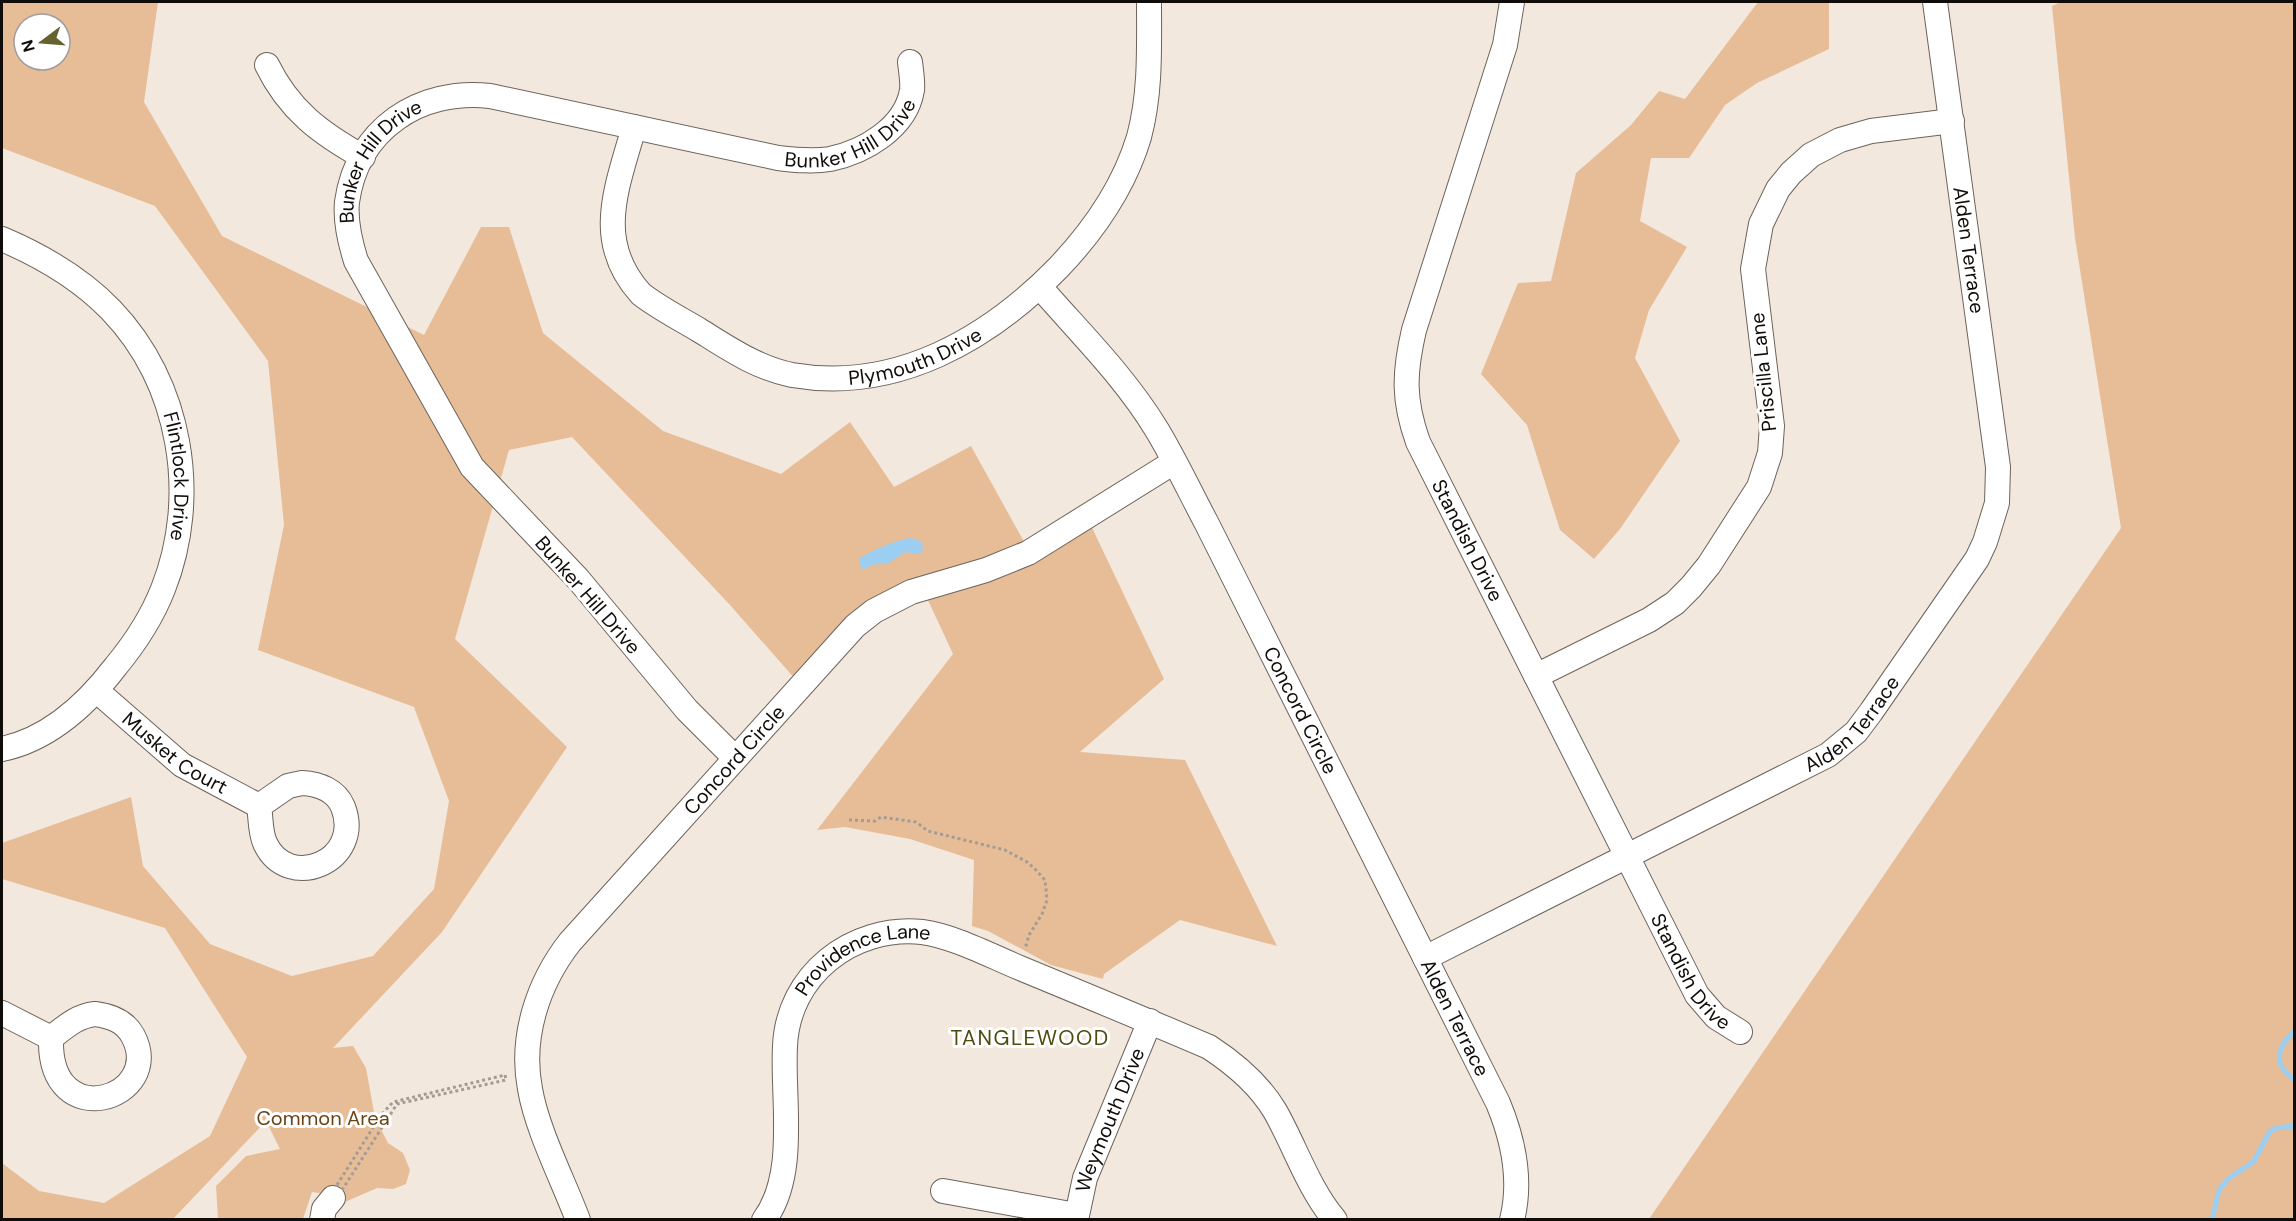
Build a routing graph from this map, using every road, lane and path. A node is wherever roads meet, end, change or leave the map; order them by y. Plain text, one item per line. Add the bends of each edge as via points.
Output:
1 (1149, 2) edge
2 (1512, 2) edge
3 (1935, 2) edge
4 (910, 62) dead end
5 (267, 65) dead end
6 (1952, 121) junction
7 (632, 133) junction
8 (363, 157) junction
9 (2, 239) edge
10 (1040, 287) junction
11 (1174, 462) junction
12 (1536, 676) junction
13 (97, 691) junction
14 (2, 749) edge
15 (735, 758) junction
16 (259, 806) dead end
17 (849, 820) dead end
18 (1628, 858) junction
19 (1425, 958) junction
20 (1020, 968) junction
21 (2, 1013) edge
22 (1150, 1021) junction
23 (1740, 1032) dead end
24 (51, 1038) dead end
25 (943, 1191) dead end
26 (333, 1198) junction
27 (1076, 1217) edge
28 (322, 1220) edge
29 (578, 1220) edge
30 (764, 1220) edge
31 (1335, 1220) edge
32 (1512, 1220) edge

1 - 10 street, Plymouth Drive via 1146,104 1130,161 1104,212
2 - 12 street, Standish Drive via 1505,45 1414,330 1406,367 1406,399 1418,442
3 - 6 street, Alden Terrace
4 - 7 street, Bunker Hill Drive via 912,90 895,125 869,144 829,159 778,158
5 - 8 street via 278,88 305,119
6 - 12 street, Priscilla Lane via 1870,131 1840,140 1811,155 1778,189 1761,224 1753,269 1772,426 1770,453 1759,487 1709,565 1675,603
6 - 18 street, Alden Terrace via 1998,467 1997,503 1985,542 1871,712 1843,744 1818,761
7 - 8 street, Bunker Hill Drive via 490,96 454,95 415,106 397,117
7 - 10 street, Plymouth Drive via 612,234 619,264 628,280 650,301 774,370 827,378 907,367 983,332
8 - 15 street, Bunker Hill Drive via 347,202 349,238 356,261 462,453 481,479 578,579 687,710
9 - 13 street, Flintlock Drive via 62,269 112,311 148,362 174,426 182,501 170,569 153,612 132,647
10 - 11 street, Concord Circle via 1135,398
11 - 15 street, Concord Circle via 1028,553 911,592 874,611 855,626
11 - 19 street, Concord Circle
12 - 18 street, Standish Drive
13 - 14 street, Flintlock Drive via 54,728
13 - 16 street, Musket Court via 182,765
15 - 29 street, Concord Circle via 570,942 541,990 530,1029 530,1090
17 - 20 path via 875,821 881,817 916,822 928,831 1005,850 1027,862 1045,880 1047,900 1029,935
18 - 19 street, Alden Terrace
18 - 23 street, Standish Drive via 1697,995 1716,1017
19 - 32 street, Alden Terrace via 1506,1122 1516,1170
20 - 22 street, Providence Lane
20 - 30 street, Providence Lane via 938,935 907,931 857,941 839,950 818,969 803,986 789,1019 785,1044 783,1174
21 - 24 street
22 - 27 street, Weymouth Drive via 1085,1178
22 - 31 street via 1209,1047 1251,1080 1274,1110 1315,1191
25 - 27 street
26 - 26 path via 335,1201 397,1104 506,1080 504,1075 393,1102 336,1186 330,1196
26 - 28 street via 324,1209

